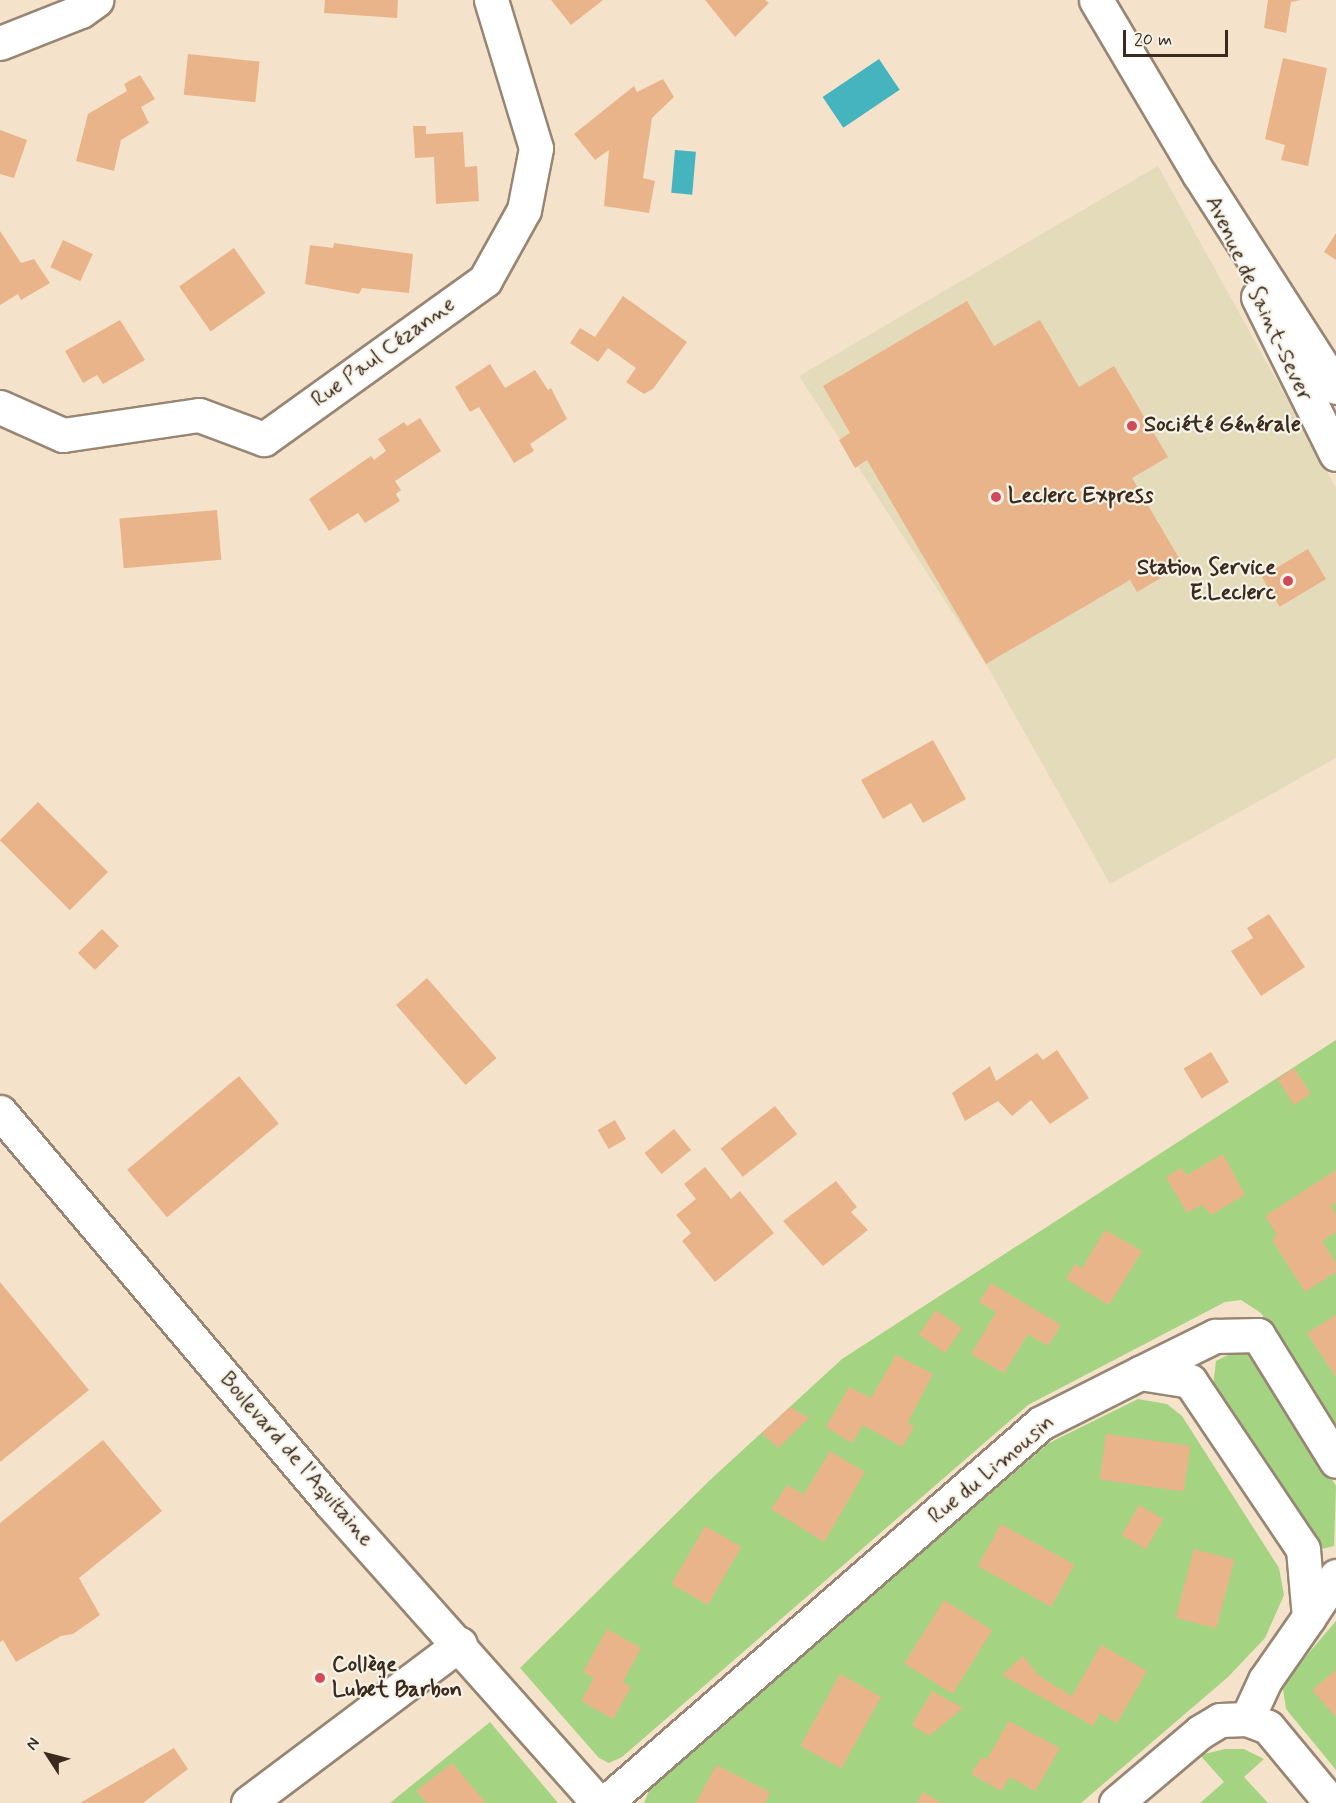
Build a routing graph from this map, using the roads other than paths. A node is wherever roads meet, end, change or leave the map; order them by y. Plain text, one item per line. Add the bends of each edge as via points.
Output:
1 (96, 0) edge
2 (491, 0) edge
3 (1096, 0) edge
4 (0, 43) edge
5 (1199, 174) junction
6 (1336, 387) edge
7 (0, 407) edge
8 (1336, 454) edge
9 (0, 1112) edge
10 (1140, 1373) junction
11 (1336, 1461) edge
12 (1336, 1576) edge
13 (1309, 1617) junction
14 (460, 1644) junction
15 (1247, 1719) junction
16 (248, 1803) edge
17 (598, 1803) edge
18 (605, 1803) edge
19 (1116, 1803) edge
20 (1331, 1803) edge

1 - 4 street via 81,11
2 - 7 street, Rue Paul Cézanne via 536,148 524,210 485,280 264,439 199,415 63,435
3 - 5 street, Avenue de Saint-Sever
5 - 6 street, Avenue de Saint-Sever
5 - 8 street, Avenue de Saint-Sever
9 - 14 street, Boulevard de l'Aquitaine via 332,1503
10 - 11 street, Rue du Limousin via 1215,1336 1258,1335
10 - 13 street via 1190,1381 1303,1549
10 - 18 street, Rue du Limousin via 1041,1424
12 - 13 street
13 - 15 street via 1265,1680
14 - 16 street
14 - 17 street, Boulevard de l'Aquitaine
15 - 19 street via 1220,1720 1200,1732
15 - 20 street via 1268,1727

